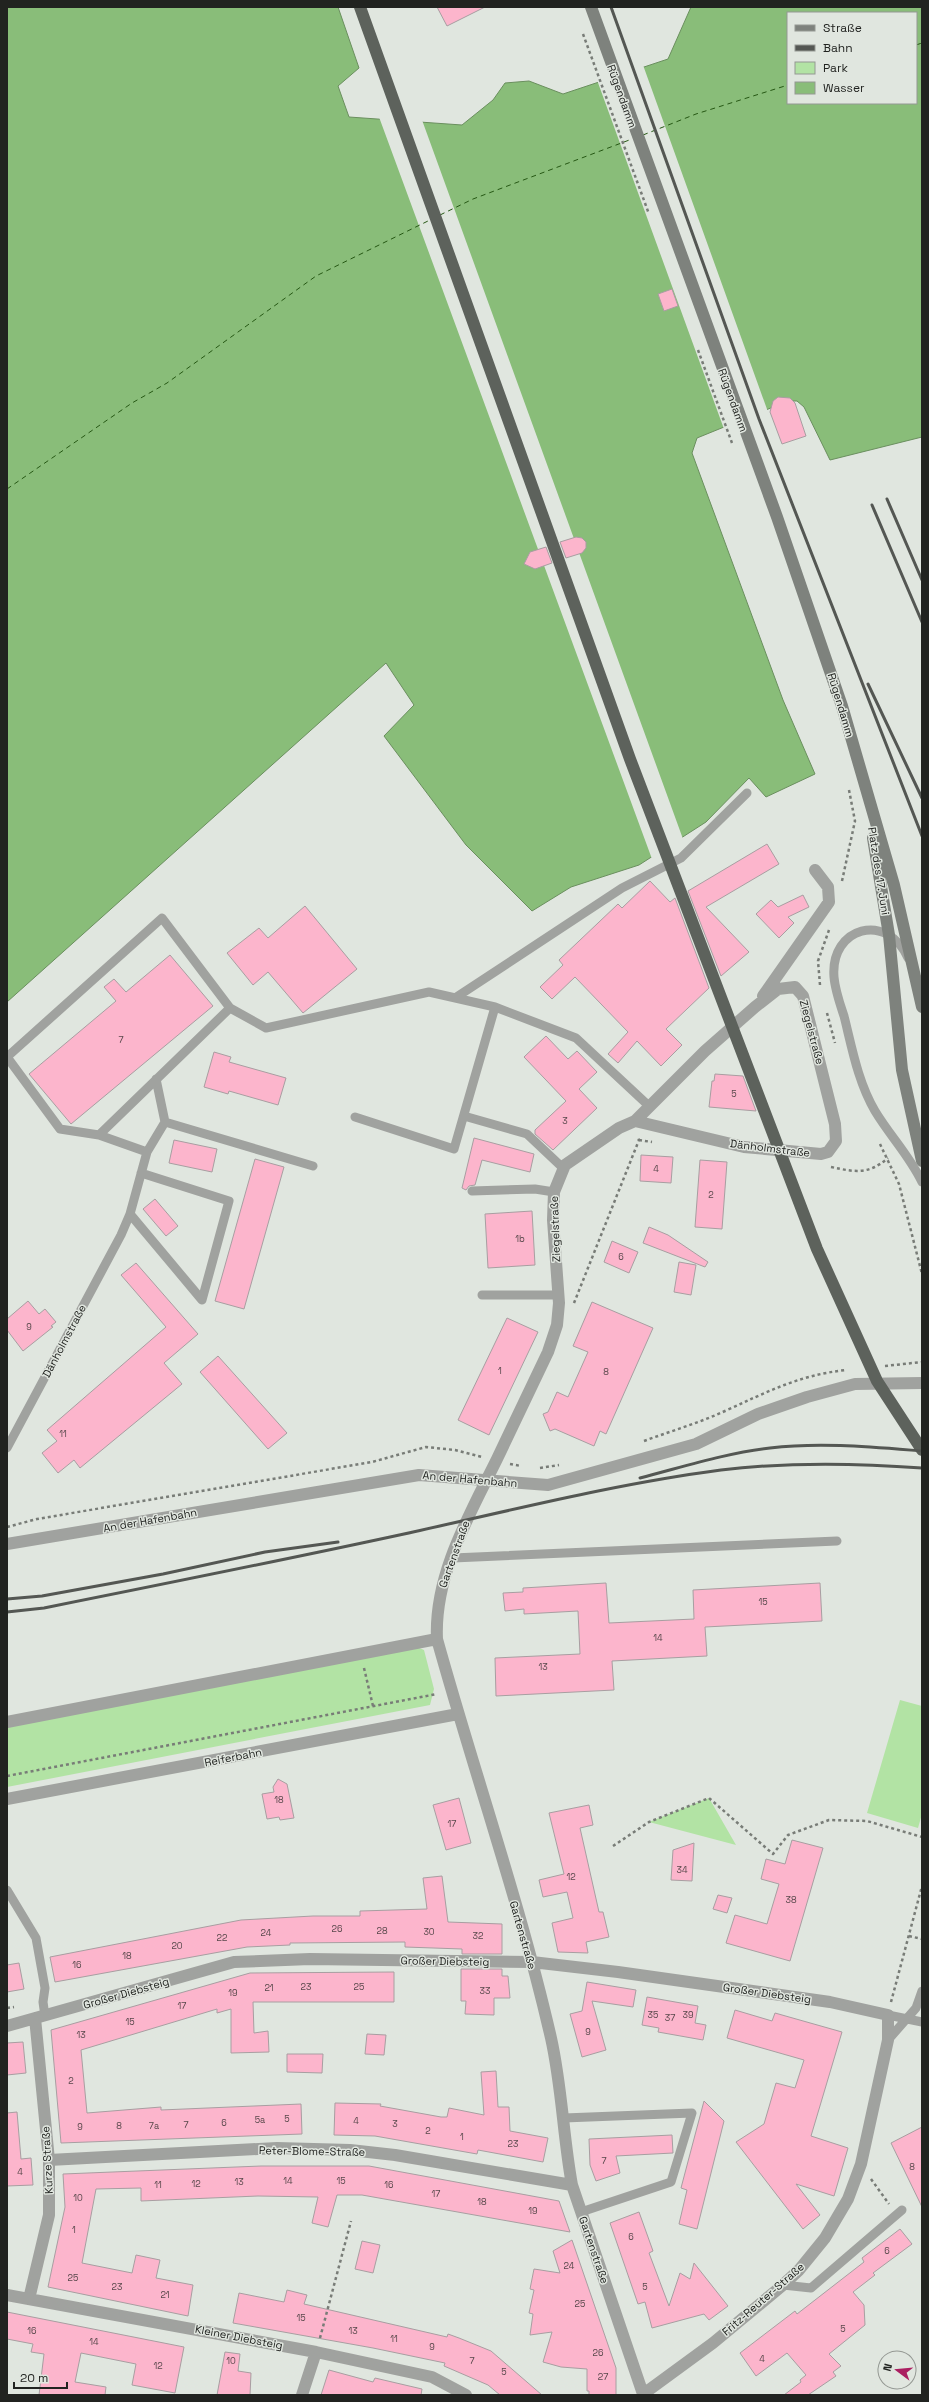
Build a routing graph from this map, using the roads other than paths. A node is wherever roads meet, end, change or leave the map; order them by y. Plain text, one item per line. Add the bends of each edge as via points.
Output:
1 (360, 7) edge
2 (591, 7) edge
3 (747, 793) dead end
4 (867, 796) junction
5 (815, 870) dead end
6 (889, 935) junction
7 (913, 968) junction
8 (454, 998) junction
9 (495, 1007) junction
10 (755, 1007) junction
11 (922, 1007) edge
12 (230, 1008) junction
13 (156, 1079) junction
14 (649, 1106) junction
15 (464, 1116) junction
16 (356, 1117) dead end
17 (635, 1120) junction
18 (165, 1122) junction
19 (835, 1124) joint
20 (99, 1135) junction
21 (147, 1152) junction
22 (922, 1161) edge
23 (313, 1166) dead end
24 (563, 1168) junction
25 (141, 1173) junction
26 (922, 1182) edge
27 (472, 1191) dead end
28 (554, 1192) junction
29 (130, 1214) junction
30 (482, 1295) dead end
31 (559, 1295) junction
32 (922, 1383) edge
33 (7, 1448) edge
34 (922, 1450) edge
35 (486, 1480) junction
36 (837, 1541) dead end
37 (7, 1544) edge
38 (453, 1558) junction
39 (437, 1639) junction
40 (458, 1714) junction
41 (7, 1722) edge
42 (7, 1799) edge
43 (7, 1890) edge
44 (532, 1962) junction
45 (922, 1991) edge
46 (888, 2015) junction
47 (40, 2017) junction
48 (905, 2019) junction
49 (922, 2022) edge
50 (7, 2026) edge
51 (888, 2040) junction
52 (564, 2118) junction
53 (49, 2160) junction
54 (572, 2185) junction
55 (581, 2212) junction
56 (899, 2212) road end
57 (783, 2285) junction
58 (7, 2295) edge
59 (29, 2299) junction
60 (316, 2352) junction
61 (642, 2394) edge
62 (302, 2395) edge
63 (466, 2395) edge

1 - 34 highway via 630,759 814,1241 877,1382
2 - 4 main road, Rügendamm via 777,517 842,706
3 - 8 lane via 681,858 622,888
4 - 6 main road, Platz des 17. Juni
4 - 7 main road, Platz des 17. Juni via 894,885
5 - 10 street, Ziegelstraße via 828,887 829,902
6 - 7 lane via 899,943
6 - 22 main road, Platz des 17. Juni via 902,1070
6 - 26 lane via 877,929 862,930 849,936 840,946 834,960 834,978 866,1095 901,1145
7 - 11 main road, Platz des 17. Juni
8 - 9 lane
8 - 12 lane via 428,992 266,1028
9 - 14 lane via 576,1038
9 - 15 lane
10 - 14 street, Ziegelstraße
10 - 19 street, Ziegelstraße via 778,989 795,987 803,996
12 - 13 lane
12 - 20 lane via 162,918 7,1057 60,1129
13 - 18 lane
13 - 20 lane
14 - 17 street, Ziegelstraße
15 - 16 lane via 454,1149
15 - 24 lane via 527,1134
17 - 19 street, Dänholmstraße via 744,1147 821,1154 828,1152 836,1141
17 - 24 street, Ziegelstraße via 596,1143
18 - 21 lane, Dänholmstraße
18 - 23 lane
20 - 21 lane
21 - 25 lane, Dänholmstraße
24 - 28 street, Ziegelstraße
25 - 29 lane, Dänholmstraße
25 - 29 lane via 229,1201 202,1300
27 - 28 lane via 535,1189
28 - 31 street, Ziegelstraße via 553,1220
29 - 33 lane, Dänholmstraße
30 - 31 lane
31 - 35 street, Ziegelstraße via 557,1325 548,1352
32 - 35 street, An der Hafenbahn via 855,1384 807,1396 758,1414 696,1444 548,1484
35 - 37 street, An der Hafenbahn via 419,1475 398,1477
35 - 38 street, Gartenstraße via 467,1518
36 - 38 lane
38 - 39 street, Gartenstraße via 442,1582 436,1616
39 - 40 street, Gartenstraße
39 - 41 street
40 - 42 street, Reiferbahn
40 - 44 street, Gartenstraße
43 - 47 lane via 36,1938 45,1988
44 - 46 street, Großer Diebsteig via 830,2002
44 - 47 street, Großer Diebsteig via 310,1959 234,1962
44 - 52 street, Gartenstraße via 553,2046
45 - 48 lane via 916,2008
46 - 48 lane
46 - 51 street, Fritz-Reuter-Straße
47 - 50 street, Großer Diebsteig
47 - 53 street, Kurze Straße
48 - 49 lane
48 - 51 lane
51 - 57 street, Fritz-Reuter-Straße via 861,2164 848,2199 825,2238
52 - 54 street, Gartenstraße via 566,2152
52 - 55 lane via 692,2113 671,2182
53 - 54 street, Peter-Blome-Straße via 277,2148 350,2150 395,2155
53 - 59 street, Kurze Straße via 49,2215
54 - 55 street, Gartenstraße
55 - 61 street, Gartenstraße
56 - 57 lane via 811,2288
57 - 61 street, Fritz-Reuter-Straße via 660,2384
58 - 59 street, Kleiner Diebsteig
59 - 60 street, Kleiner Diebsteig
60 - 62 street
60 - 63 street, Kleiner Diebsteig via 432,2377

